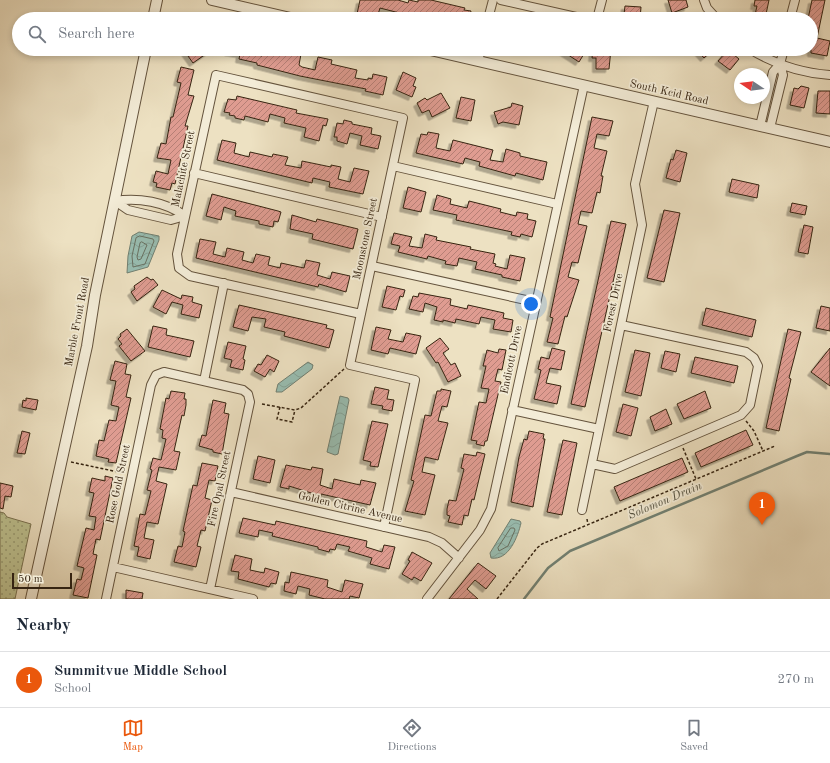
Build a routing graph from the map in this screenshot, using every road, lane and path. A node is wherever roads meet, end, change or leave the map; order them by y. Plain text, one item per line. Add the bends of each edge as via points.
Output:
1 (157, 0) edge
2 (212, 0) edge
3 (493, 0) edge
4 (501, 0) edge
5 (602, 0) edge
6 (704, 0) edge
7 (795, 0) edge
8 (154, 12) edge
9 (264, 12) edge
10 (490, 12) edge
11 (554, 12) edge
12 (599, 12) edge
13 (711, 12) edge
14 (792, 12) edge
15 (145, 56) edge
16 (456, 56) edge
17 (479, 56) edge
18 (764, 56) edge
19 (782, 56) edge
20 (478, 61) junction
21 (780, 64) junction
22 (216, 75) joint
23 (830, 75) edge
24 (584, 85) junction
25 (654, 101) junction
26 (760, 126) junction
27 (770, 128) junction
28 (830, 142) edge
29 (393, 166) junction
30 (194, 173) junction
31 (115, 201) junction
32 (556, 204) junction
33 (185, 216) junction
34 (382, 217) junction
35 (372, 266) junction
36 (224, 283) junction
37 (535, 302) junction
38 (361, 314) junction
39 (621, 325) junction
40 (350, 365) junction
41 (204, 381) junction
42 (262, 404) dead end
43 (280, 407) junction
44 (295, 410) junction
45 (512, 410) junction
46 (746, 421) dead end
47 (599, 429) junction
48 (775, 446) dead end
49 (683, 448) dead end
50 (762, 451) junction
51 (69, 461) dead end
52 (592, 464) junction
53 (123, 473) dead end
54 (696, 479) junction
55 (231, 492) junction
56 (582, 510) dead end
57 (587, 519) dead end
58 (588, 525) junction
59 (384, 527) junction
60 (459, 558) junction
61 (113, 567) junction
62 (210, 589) junction
63 (31, 599) edge
64 (106, 599) edge
65 (253, 599) edge
66 (426, 599) edge
67 (497, 599) edge

1 - 8 street
2 - 9 street
3 - 10 street
4 - 11 street
5 - 12 street
6 - 13 street
7 - 14 street
15 - 31 street, Marble Front Road
16 - 20 street, South Kcid Road
17 - 20 street
18 - 21 street
19 - 21 street
20 - 24 street, South Kcid Road
21 - 23 street
21 - 26 street via 773,72
21 - 27 street via 783,75
22 - 29 street, Moonstone Street via 403,118
22 - 30 street, Malachite Street
24 - 25 street, South Kcid Road
24 - 32 street, Endicott Drive
25 - 26 street, South Kcid Road
25 - 39 street, Forest Drive via 635,184 642,225
26 - 27 street, South Kcid Road
27 - 28 street, South Kcid Road
29 - 32 street
29 - 34 street, Moonstone Street
30 - 33 street, Malachite Street
30 - 34 street
31 - 33 street via 130,198 174,207
31 - 33 street via 128,210 171,220
31 - 63 street, Marble Front Road via 87,346
32 - 37 street, Endicott Drive
33 - 36 street, Malachite Street via 177,254 179,268 190,276
34 - 35 street, Moonstone Street
35 - 37 street
35 - 38 street, Moonstone Street
36 - 38 street
36 - 41 street
37 - 45 street, Endicott Drive
38 - 40 street, Moonstone Street
39 - 47 street, Forest Drive
39 - 52 street via 746,352 754,358 758,366 750,406 741,415 615,468
40 - 44 path via 301,408
40 - 59 street via 415,380
41 - 55 street, Fire Opal Street via 243,390 248,394 250,402
41 - 61 street, Rose Gold Street via 164,372 156,375
42 - 43 path
43 - 44 path
43 - 44 path via 277,418 292,422
45 - 47 street
45 - 60 street, Endicott Drive via 491,510
46 - 50 path via 754,431
47 - 52 street, Forest Drive
48 - 50 path
49 - 54 path
50 - 54 path
51 - 53 path
52 - 56 street, Forest Drive
54 - 58 path
55 - 59 street, Golden Citrine Avenue
55 - 62 street, Fire Opal Street
57 - 58 path
58 - 67 path via 537,548
59 - 60 street, Golden Citrine Avenue via 429,537 442,543
60 - 66 street, Endicott Drive
61 - 62 street
61 - 64 street, Rose Gold Street
62 - 65 street

